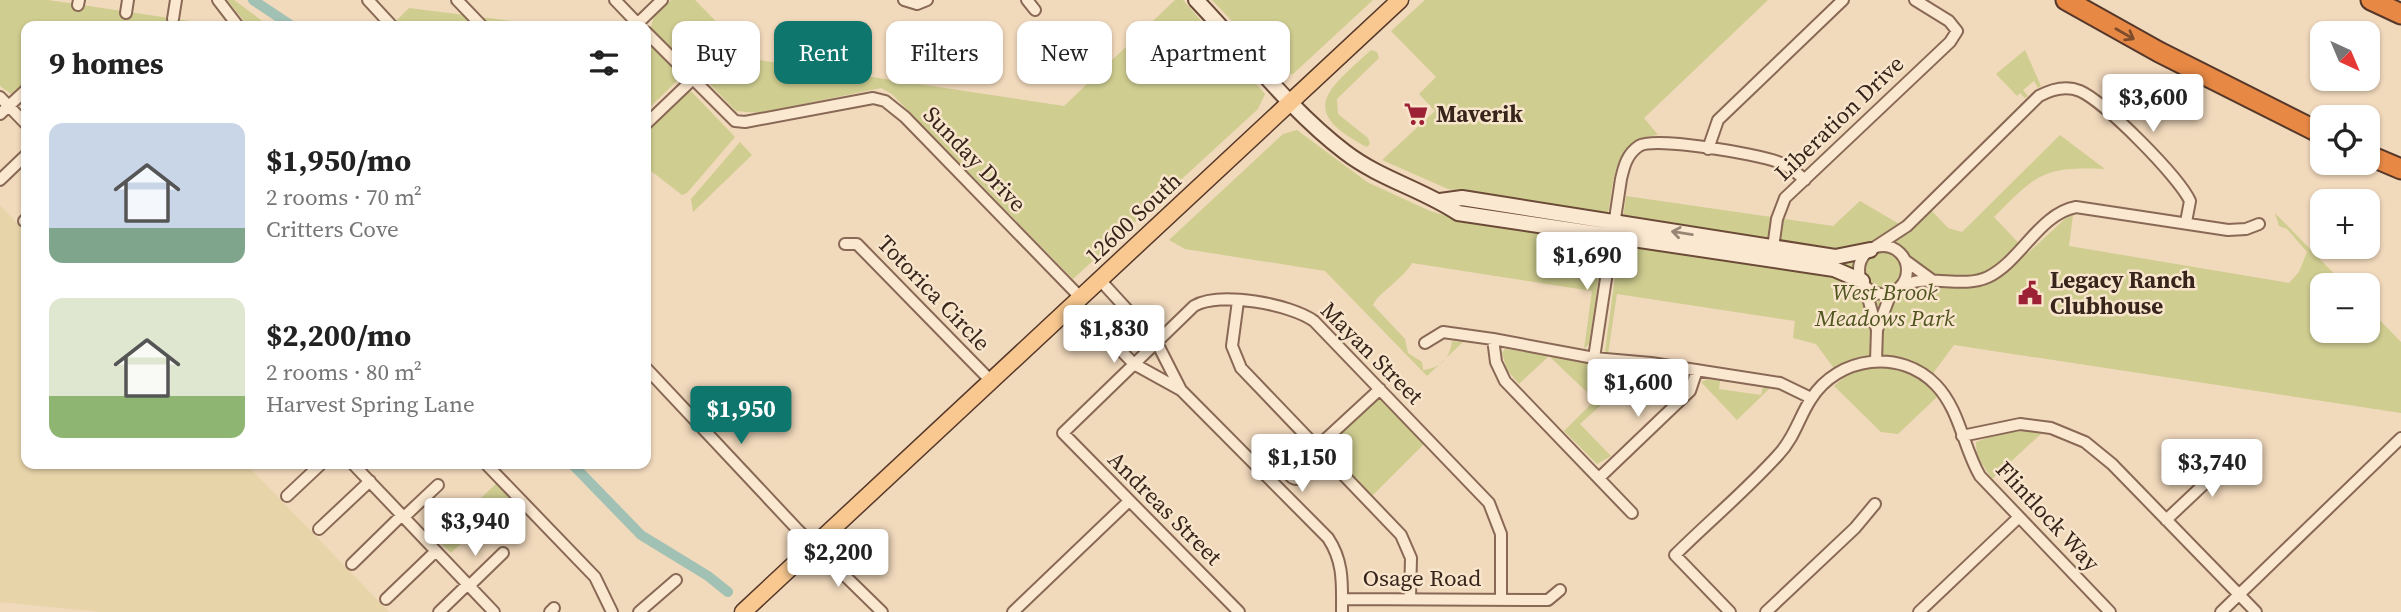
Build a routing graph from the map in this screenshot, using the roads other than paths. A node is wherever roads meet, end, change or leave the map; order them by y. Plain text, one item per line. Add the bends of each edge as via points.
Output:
1 (128, 0) edge
2 (176, 0) edge
3 (218, 0) edge
4 (368, 0) edge
5 (457, 0) edge
6 (615, 0) edge
7 (662, 0) edge
8 (904, 0) edge
9 (928, 0) edge
10 (1027, 0) edge
11 (1196, 0) edge
12 (1400, 0) edge
13 (1843, 0) edge
14 (1915, 0) edge
15 (2066, 0) edge
16 (2371, 0) edge
17 (1035, 9) dead end
18 (126, 13) dead end
19 (2401, 14) edge
20 (173, 19) dead end
21 (235, 21) edge
22 (387, 21) edge
23 (477, 21) edge
24 (634, 21) edge
25 (645, 21) edge
26 (651, 38) edge
27 (672, 60) edge
28 (688, 84) edge
29 (696, 84) edge
30 (21, 95) edge
31 (0, 97) edge
32 (1292, 101) junction
33 (9, 106) junction
34 (0, 114) edge
35 (21, 119) edge
36 (651, 119) edge
37 (2310, 128) edge
38 (1708, 149) junction
39 (21, 160) edge
40 (2380, 160) edge
41 (2401, 169) edge
42 (0, 180) edge
43 (1805, 180) junction
44 (2186, 222) junction
45 (2259, 224) dead end
46 (1907, 226) junction
47 (1612, 229) junction
48 (845, 244) dead end
49 (1773, 248) junction
50 (1872, 249) junction
51 (1903, 257) junction
52 (1100, 280) junction
53 (1932, 280) junction
54 (1863, 283) junction
55 (1895, 290) junction
56 (1078, 300) junction
57 (1238, 301) junction
58 (1877, 330) junction
59 (1493, 338) junction
60 (1156, 341) junction
61 (1425, 343) dead end
62 (1594, 358) junction
63 (1876, 361) junction
64 (1134, 363) junction
65 (1698, 370) junction
66 (651, 373) edge
67 (990, 380) junction
68 (1380, 389) junction
69 (1181, 390) junction
70 (1811, 398) junction
71 (1063, 433) joint
72 (1962, 436) junction
73 (2401, 438) edge
74 (1319, 449) junction
75 (2236, 454) dead end
76 (316, 469) edge
77 (358, 469) edge
78 (491, 469) edge
79 (1599, 478) junction
80 (369, 481) junction
81 (438, 485) dead end
82 (1279, 488) junction
83 (287, 496) dead end
84 (1129, 502) junction
85 (1875, 504) dead end
86 (1632, 513) dead end
87 (403, 516) junction
88 (2018, 518) junction
89 (2166, 520) junction
90 (319, 529) dead end
91 (814, 545) junction
92 (436, 551) junction
93 (503, 554) dead end
94 (352, 564) dead end
95 (676, 580) dead end
96 (469, 585) junction
97 (1560, 590) dead end
98 (2239, 595) junction
99 (1410, 598) junction
100 (386, 599) dead end
101 (1342, 599) junction
102 (1501, 599) junction
103 (439, 612) edge
104 (494, 612) edge
105 (612, 612) edge
106 (639, 612) edge
107 (743, 612) edge
108 (882, 612) edge
109 (1013, 612) edge
110 (1239, 612) edge
111 (1342, 612) edge
112 (1730, 612) edge
113 (1766, 612) edge
114 (1919, 612) edge
115 (2110, 612) edge
116 (2221, 612) edge
117 (2256, 612) edge

1 - 18 street
2 - 20 street
3 - 21 street
4 - 22 street
5 - 23 street
6 - 24 street, Sunday Drive
7 - 25 street
8 - 9 street via 917,4
10 - 17 street
11 - 32 street
12 - 32 main road, 12600 South
13 - 38 street via 1718,120
14 - 43 street, Liberation Drive via 1957,31
15 -> 37 highway
16 - 19 highway
26 - 27 street, Sunday Drive
28 - 36 street
29 - 56 street, Sunday Drive via 722,112 740,122 861,98 885,102 905,117
30 - 33 street
31 - 33 street
32 - 47 street via 1346,153 1458,213
32 - 52 main road, 12600 South
33 - 34 street
33 - 35 street
38 - 43 street via 1780,162
38 - 47 street via 1653,142 1640,146 1625,163
39 - 42 street
40 - 41 highway
43 - 49 street, Liberation Drive via 1779,210
44 - 45 street via 2228,230
44 - 46 street via 2190,201 2181,186 2108,110 2080,91 2063,88 2046,92 2029,105
44 - 53 street via 2070,208 1989,276 1971,282
46 - 50 street
46 - 51 street
49 -> 47 street
47 - 54 street via 1834,268
47 - 62 street
48 - 67 street, Totorica Circle via 857,244
49 - 50 street via 1835,257
50 - 51 street via 1888,246
50 - 54 street via 1859,267
51 - 53 street
51 - 55 street via 1907,276
52 - 56 main road, 12600 South
52 - 60 street
53 - 55 street
54 - 55 street via 1876,293
54 - 58 street
55 - 58 street
56 - 64 street
56 - 67 main road, 12600 South
57 - 60 street, Mayan Street via 1219,298 1202,302
57 - 68 street, Mayan Street via 1300,311
57 - 74 street via 1232,346 1235,358
58 - 63 street
59 - 61 street via 1443,332
59 - 62 street
59 - 79 street via 1496,362 1505,381
60 - 64 street, Mayan Street
60 - 69 street
62 - 65 street
63 - 70 street, Flintlock Way via 1839,372
63 - 72 street, Flintlock Way via 1922,372 1946,397
64 - 69 street
64 - 71 street, Mayan Street
65 - 70 street via 1780,383
65 - 79 street via 1690,391
66 - 91 street
67 - 91 main road, 12600 South
68 - 74 street
68 - 102 street, Mayan Street via 1489,503 1501,534
69 - 82 street
70 - 112 street, Flintlock Way via 1796,433 1779,455 1675,555
71 - 84 street, Andreas Street
72 - 88 street, Flintlock Way via 1980,476
72 - 89 street via 2020,425 2069,434 2103,456
73 - 98 street
74 - 82 street via 1303,464 1290,464 1290,476
74 - 99 street via 1401,535 1411,558
75 - 89 street
76 - 83 street
77 - 80 street
78 - 105 street via 595,577
79 - 86 street
80 - 87 street
80 - 90 street
81 - 87 street
82 - 101 street via 1338,554
84 - 109 street
84 - 110 street, Andreas Street
85 - 113 street
87 - 92 street
87 - 94 street
88 - 114 street
88 - 115 street, Flintlock Way
89 - 98 street
91 - 107 main road, 12600 South
91 - 108 street
92 - 96 street
92 - 100 street
93 - 96 street
95 - 106 street
96 - 103 street
96 - 104 street
97 - 102 street, Osage Road via 1548,600
98 - 116 street
98 - 117 street
99 - 101 street, Osage Road
99 - 102 street, Osage Road
101 - 111 street

